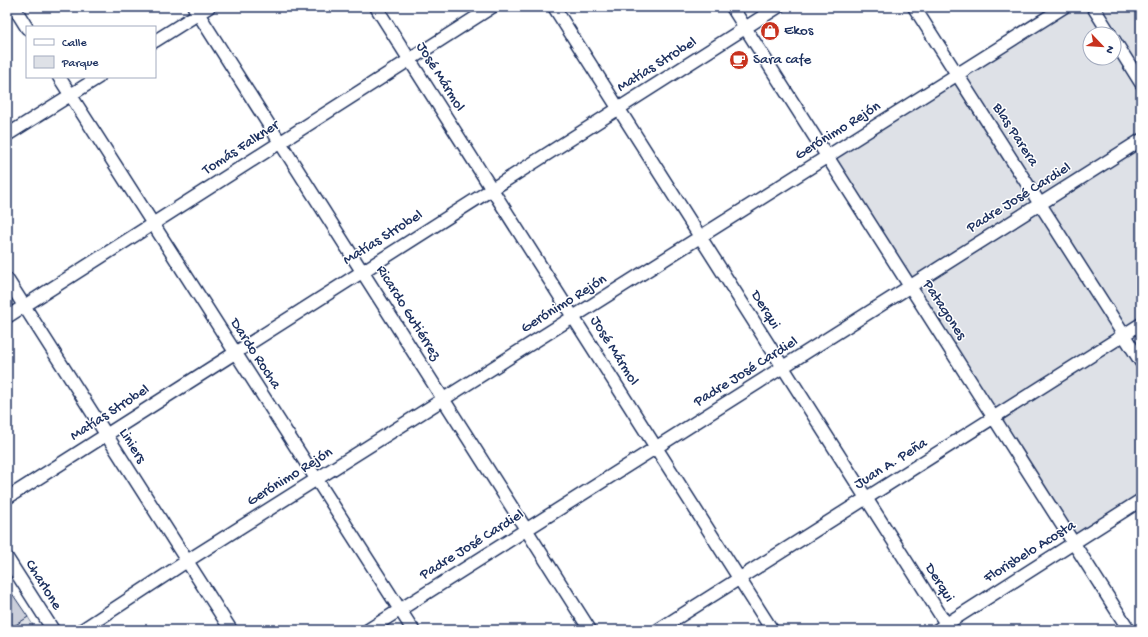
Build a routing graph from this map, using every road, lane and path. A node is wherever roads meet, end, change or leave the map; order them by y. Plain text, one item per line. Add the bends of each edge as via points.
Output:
1 (14, 7) edge
2 (376, 7) edge
3 (492, 7) edge
4 (554, 7) edge
5 (732, 7) edge
6 (778, 7) edge
7 (914, 7) edge
8 (1064, 7) edge
9 (1093, 7) edge
10 (201, 9) edge
11 (26, 26) edge
12 (1105, 26) edge
13 (745, 28) junction
14 (156, 40) edge
15 (1122, 53) edge
16 (410, 60) junction
17 (957, 74) junction
18 (60, 78) edge
19 (96, 78) edge
20 (1141, 83) edge
21 (71, 95) junction
22 (618, 108) junction
23 (7, 135) edge
24 (1141, 140) edge
25 (280, 142) junction
26 (828, 156) junction
27 (492, 189) junction
28 (1040, 204) junction
29 (153, 224) junction
30 (700, 237) junction
31 (362, 271) junction
32 (7, 279) edge
33 (910, 286) junction
34 (24, 306) junction
35 (7, 317) edge
36 (573, 317) junction
37 (1141, 324) edge
38 (1124, 335) junction
39 (235, 352) junction
40 (1141, 362) edge
41 (783, 367) junction
42 (443, 399) junction
43 (994, 417) junction
44 (106, 434) junction
45 (656, 447) junction
46 (316, 479) junction
47 (7, 498) edge
48 (866, 498) junction
49 (1141, 500) edge
50 (526, 530) junction
51 (1074, 543) junction
52 (7, 558) edge
53 (187, 561) junction
54 (740, 578) junction
55 (400, 610) junction
56 (944, 628) edge
57 (53, 630) edge
58 (82, 630) edge
59 (231, 630) edge
60 (368, 630) edge
61 (413, 630) edge
62 (590, 630) edge
63 (658, 630) edge
64 (772, 630) edge
65 (1129, 630) edge

1 - 11 street
2 - 16 street, José Mármol
3 - 16 street, Tomás Falkner
4 - 22 street, Derqui
5 - 13 street, Patagones
6 - 13 street, Matías Strobel
7 - 17 street, Blas Parera
8 - 17 street, Gerónimo Rejón
9 - 12 street
10 - 14 street
10 - 25 street, Ricardo Gutiérrez
13 - 22 street, Matías Strobel
13 - 26 street, Patagones
15 - 20 street
16 - 25 street, Tomás Falkner
16 - 27 street, José Mármol
17 - 26 street, Gerónimo Rejón
17 - 28 street, Blas Parera
18 - 21 street, Dardo Rocha
19 - 21 street
21 - 23 street
21 - 29 street, Dardo Rocha
22 - 27 street, Matías Strobel
22 - 30 street, Derqui
24 - 28 street, Padre José Cardiel
25 - 29 street, Tomás Falkner
25 - 31 street, Ricardo Gutiérrez
26 - 30 street, Gerónimo Rejón
26 - 33 street, Patagones
27 - 31 street, Matías Strobel
27 - 36 street, José Mármol
28 - 33 street, Padre José Cardiel
28 - 38 street, Blas Parera
29 - 34 street, Tomás Falkner
29 - 39 street, Dardo Rocha
30 - 36 street, Gerónimo Rejón
30 - 41 street, Derqui
31 - 39 street, Matías Strobel
31 - 42 street, Ricardo Gutiérrez
32 - 34 street, Liniers
33 - 41 street, Padre José Cardiel
33 - 43 street, Patagones
34 - 35 street, Tomás Falkner
34 - 44 street, Liniers
36 - 42 street, Gerónimo Rejón
36 - 45 street, José Mármol
37 - 38 street, Juan A. Peña
38 - 40 street, Blas Parera
38 - 43 street, Juan A. Peña
39 - 44 street, Matías Strobel
39 - 46 street, Dardo Rocha
41 - 45 street, Padre José Cardiel
41 - 48 street, Derqui
42 - 46 street, Gerónimo Rejón
42 - 50 street, Ricardo Gutiérrez
43 - 48 street, Juan A. Peña
43 - 51 street, Patagones
44 - 47 street, Matías Strobel
44 - 53 street, Liniers
45 - 50 street, Padre José Cardiel
45 - 54 street, José Mármol
46 - 53 street, Gerónimo Rejón
46 - 55 street, Dardo Rocha
48 - 54 street, Juan A. Peña
48 - 56 street, Derqui
49 - 51 street, Florisbelo Acosta
50 - 55 street, Padre José Cardiel
50 - 62 street, Ricardo Gutiérrez
51 - 56 street, Florisbelo Acosta
51 - 65 street, Patagones
52 - 57 street, Charlone
53 - 58 street, Gerónimo Rejón
53 - 59 street, Liniers
54 - 63 street, Juan A. Peña
54 - 64 street, José Mármol
55 - 60 street, Padre José Cardiel
55 - 61 street, Dardo Rocha

